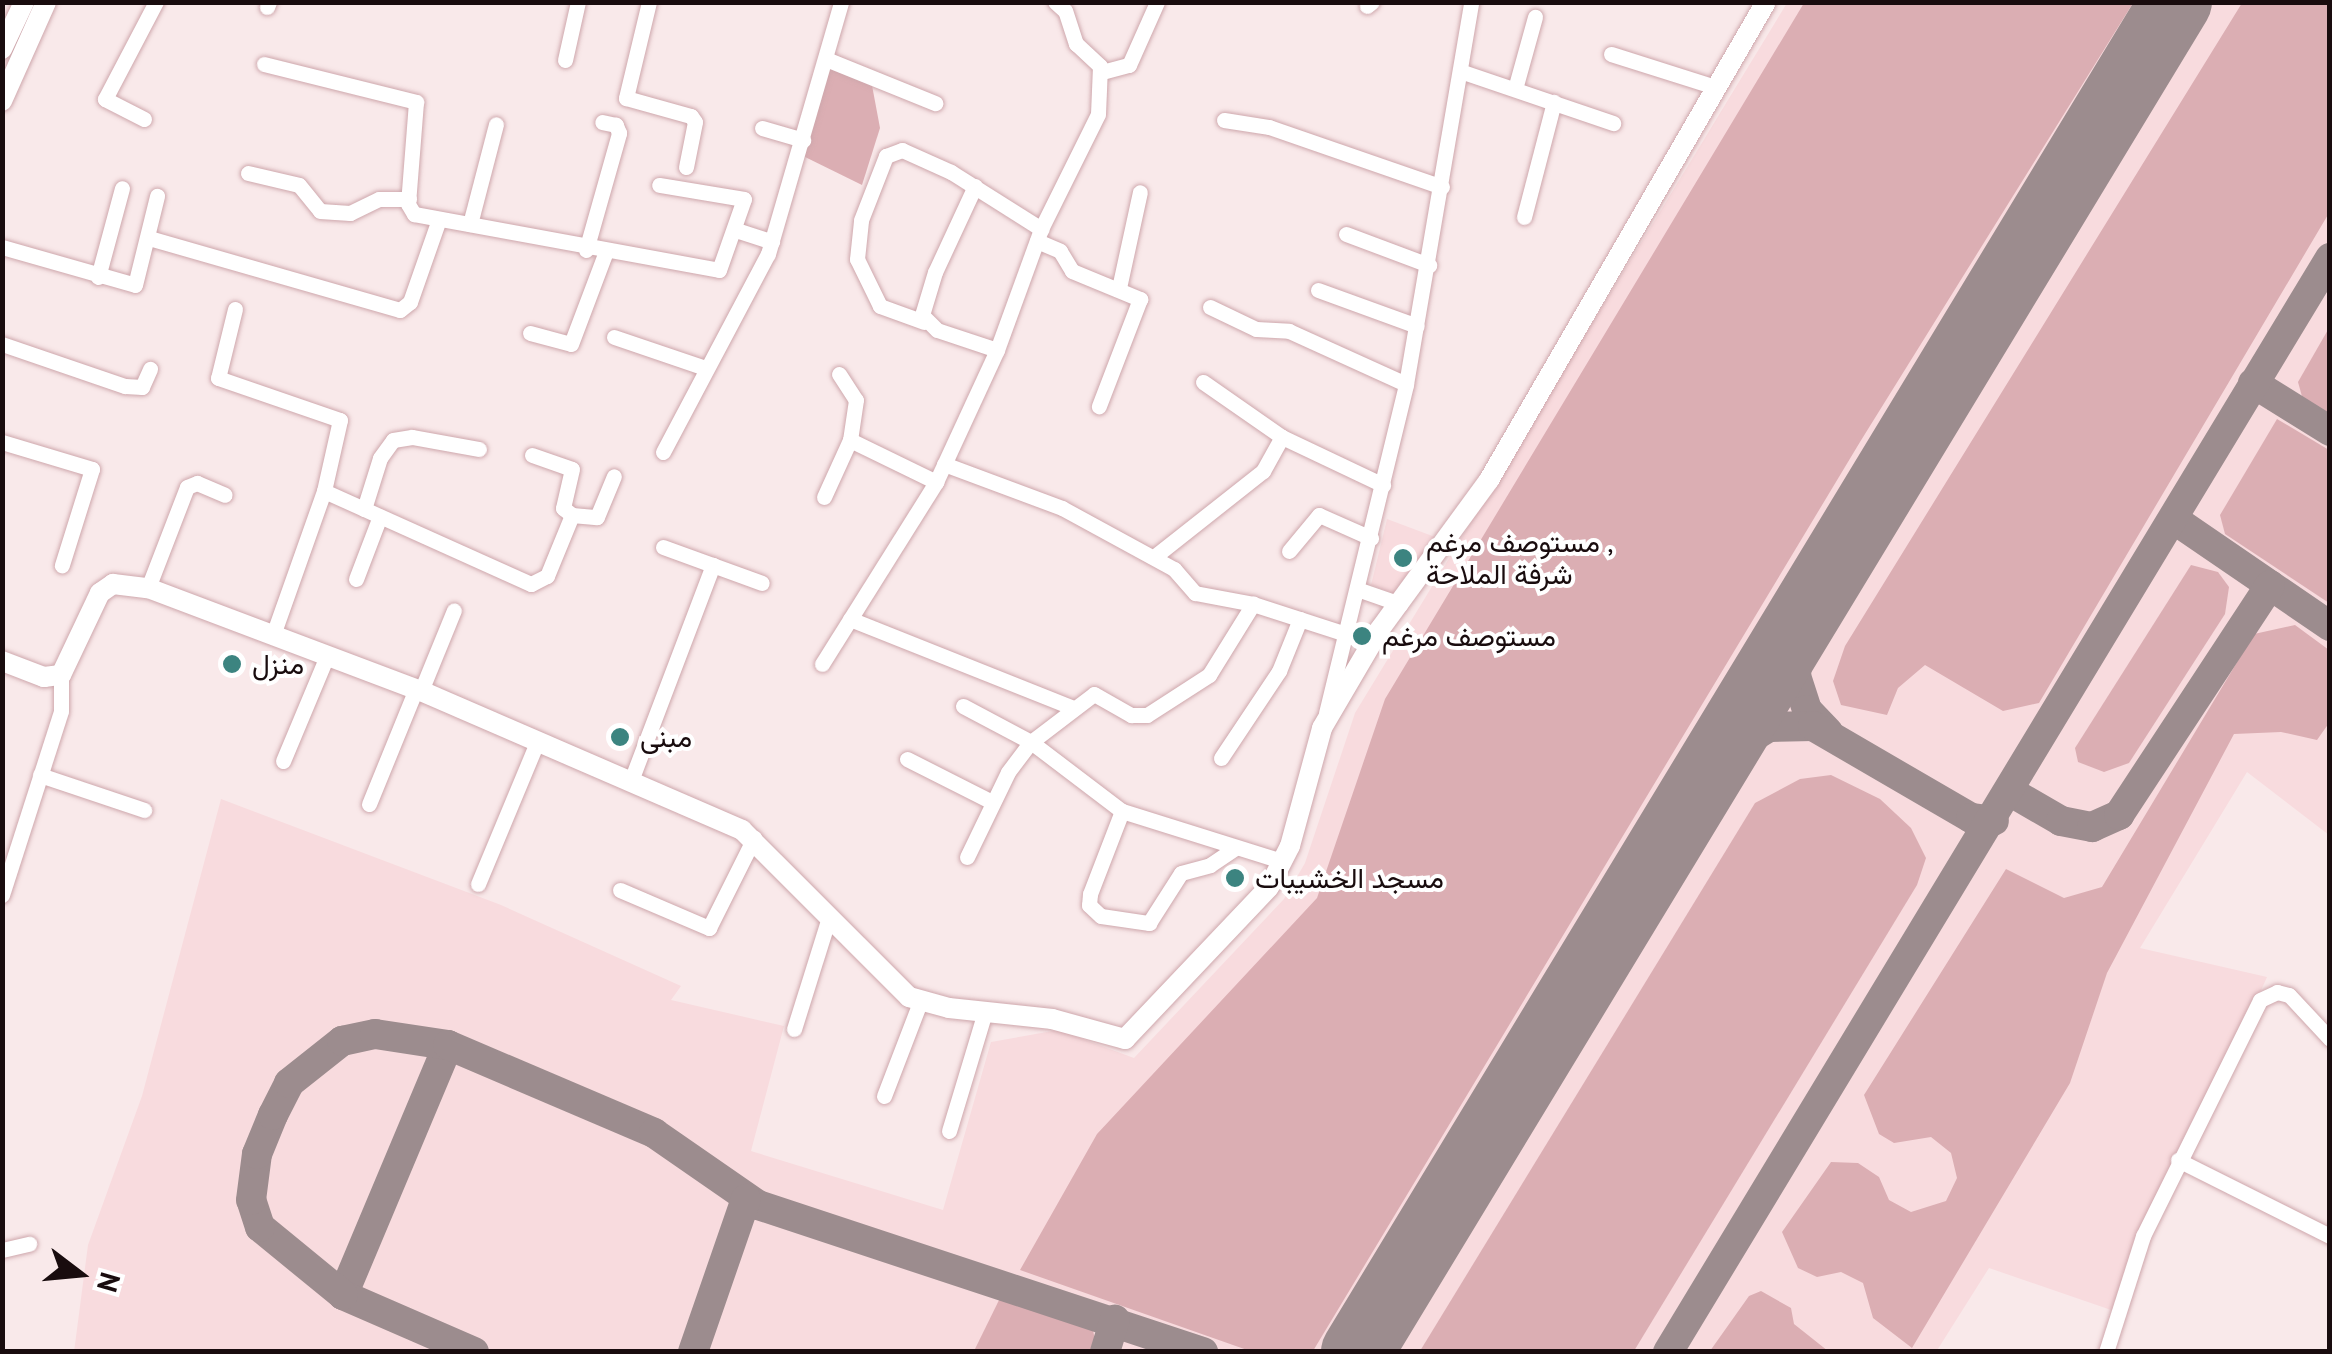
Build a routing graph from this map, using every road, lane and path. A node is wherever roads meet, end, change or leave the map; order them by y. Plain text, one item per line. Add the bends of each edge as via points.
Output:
1 (24, 2) edge
2 (46, 2) edge
3 (156, 2) edge
4 (578, 2) edge
5 (649, 2) edge
6 (841, 2) edge
7 (1055, 2) edge
8 (1158, 2) edge
9 (1470, 2) edge
10 (1766, 2) edge
11 (1536, 18) dead end
12 (2, 49) edge
13 (1612, 54) dead end
14 (826, 59) junction
15 (565, 60) dead end
16 (264, 64) dead end
17 (1460, 71) junction
18 (1102, 72) junction
19 (1716, 87) junction
20 (1515, 88) junction
21 (2, 101) edge
22 (1554, 102) junction
23 (936, 104) dead end
24 (144, 119) dead end
25 (1224, 120) dead end
26 (602, 122) dead end
27 (1613, 123) dead end
28 (496, 124) dead end
29 (762, 128) dead end
30 (803, 140) junction
31 (686, 166) dead end
32 (248, 173) dead end
33 (659, 185) dead end
34 (975, 186) junction
35 (1442, 187) junction
36 (122, 188) dead end
37 (1140, 192) dead end
38 (157, 196) dead end
39 (408, 199) junction
40 (1524, 217) dead end
41 (440, 219) junction
42 (470, 224) junction
43 (736, 230) junction
44 (1346, 234) dead end
45 (1039, 235) junction
46 (149, 238) junction
47 (772, 242) junction
48 (2, 248) edge
49 (586, 250) junction
50 (604, 254) junction
51 (1428, 264) junction
52 (98, 278) junction
53 (1119, 288) junction
54 (1318, 290) dead end
55 (1210, 307) dead end
56 (235, 309) dead end
57 (924, 322) junction
58 (1416, 326) junction
59 (530, 333) dead end
60 (614, 336) dead end
61 (2, 344) edge
62 (997, 350) junction
63 (706, 368) junction
64 (150, 369) dead end
65 (839, 374) dead end
66 (1203, 382) dead end
67 (1406, 384) junction
68 (1099, 406) dead end
69 (1282, 437) junction
70 (850, 440) junction
71 (2, 442) edge
72 (479, 449) dead end
73 (663, 452) dead end
74 (532, 455) dead end
75 (944, 464) junction
76 (614, 476) dead end
77 (936, 482) junction
78 (1383, 485) junction
79 (324, 491) junction
80 (225, 495) dead end
81 (824, 498) dead end
82 (364, 509) junction
83 (572, 514) junction
84 (380, 516) junction
85 (1371, 538) junction
86 (662, 547) dead end
87 (1289, 552) dead end
88 (1154, 557) junction
89 (62, 565) dead end
90 (713, 565) junction
91 (356, 579) dead end
92 (762, 582) dead end
93 (148, 588) junction
94 (1357, 589) junction
95 (1253, 604) junction
96 (1400, 604) junction
97 (454, 610) dead end
98 (850, 619) junction
99 (1300, 619) junction
100 (1346, 634) junction
101 (273, 635) junction
102 (327, 656) junction
103 (2, 661) edge
104 (822, 664) dead end
105 (61, 675) junction
106 (419, 690) junction
107 (963, 706) dead end
108 (1074, 708) junction
109 (1322, 728) junction
110 (538, 740) junction
111 (1031, 742) junction
112 (907, 758) dead end
113 (1221, 758) dead end
114 (284, 762) dead end
115 (40, 775) junction
116 (632, 778) junction
117 (992, 802) junction
118 (369, 804) dead end
119 (144, 810) dead end
120 (1122, 810) junction
121 (754, 838) junction
122 (1235, 848) junction
123 (967, 857) dead end
124 (1282, 861) junction
125 (478, 884) dead end
126 (620, 890) dead end
127 (2, 895) edge
128 (829, 917) junction
129 (920, 1002) junction
130 (985, 1012) junction
131 (794, 1029) dead end
132 (2330, 1039) edge
133 (884, 1096) dead end
134 (948, 1131) dead end
135 (2178, 1160) junction
136 (2330, 1236) edge
137 (29, 1244) dead end
138 (2, 1250) edge
139 (2106, 1352) edge

1 - 12 main road
2 - 21 main road
3 - 24 street via 105,99
4 - 15 street
5 - 31 street via 626,98 690,116 695,122
6 - 14 street
7 - 18 street via 1076,44
8 - 18 street via 1129,65
9 - 17 street
10 - 19 main road
11 - 20 street
13 - 19 street
14 - 23 street
14 - 30 street
16 - 39 street via 416,102
17 - 20 street
17 - 35 street
18 - 45 street via 1098,114
19 - 96 main road via 1489,480
20 - 22 street
22 - 27 street
22 - 40 street
25 - 35 street via 1269,127
26 - 49 street via 616,125 619,133
28 - 42 street
29 - 30 street
30 - 47 street
32 - 39 street via 299,185 320,211 350,213 380,199
33 - 43 street via 744,198
34 - 45 street
34 - 57 street via 935,272
34 - 57 street via 902,150 886,156 862,220 857,259 880,306
35 - 51 street
36 - 52 street
37 - 53 street
38 - 46 street
39 - 41 street via 414,214
41 - 42 street
41 - 46 street via 410,302 400,310
42 - 49 street
43 - 47 street
43 - 50 street via 728,260 713,272
44 - 51 street
45 - 53 street via 1072,271
45 - 62 street
46 - 52 street via 138,284
47 - 63 street
48 - 52 street
49 - 50 street
50 - 59 street via 570,344
51 - 58 street
53 - 68 street via 1138,294 1140,303
54 - 58 street
55 - 67 street via 1256,330 1289,330
56 - 79 street via 218,378 340,420
57 - 62 street
58 - 67 street
60 - 63 street
61 - 64 street via 134,388 142,387
62 - 75 street
63 - 73 street
65 - 70 street via 856,400
66 - 69 street
67 - 78 street
69 - 78 street
69 - 88 street via 1263,470
70 - 77 street
70 - 81 street
71 - 89 street via 92,469
72 - 82 street via 412,436 393,440 380,458
74 - 83 street via 572,468 563,508
75 - 77 street
75 - 88 street via 1062,508
76 - 83 street via 597,518
77 - 98 street
78 - 85 street
79 - 82 street
79 - 101 street
80 - 93 street via 198,483 187,487
82 - 84 street
83 - 84 street via 539,584
84 - 91 street
85 - 87 street via 1319,515
85 - 94 street
86 - 90 street
88 - 95 street via 1182,574 1191,592
90 - 92 street
90 - 116 street
93 - 101 main road
93 - 105 main road via 113,584 100,592
94 - 96 street
94 - 100 street
95 - 99 street
95 - 108 street via 1208,675 1147,715 1131,715 1094,694
96 - 109 main road
97 - 106 street
98 - 104 street
98 - 108 street
99 - 100 street
99 - 113 street via 1280,671
100 - 109 street
101 - 102 main road
102 - 106 main road
102 - 114 street
103 - 105 main road via 44,677
105 - 115 street via 61,712
106 - 110 main road
106 - 118 street
107 - 111 street
108 - 111 street
109 - 124 main road
110 - 116 main road
110 - 125 street
111 - 117 street
111 - 120 street
112 - 117 street
115 - 119 street
115 - 127 street
116 - 121 main road
117 - 123 street
120 - 122 street
120 - 122 street via 1090,894 1089,905 1101,916 1149,922 1181,873
121 - 126 street via 709,928
121 - 128 main road
122 - 124 street
124 - 130 main road via 1253,910 1131,1036 1113,1039 1052,1019
128 - 129 main road via 886,978
128 - 131 street
129 - 130 main road
129 - 133 street
130 - 134 street
132 - 135 street via 2289,995 2268,994
135 - 136 street
135 - 139 street via 2142,1236
137 - 138 street

